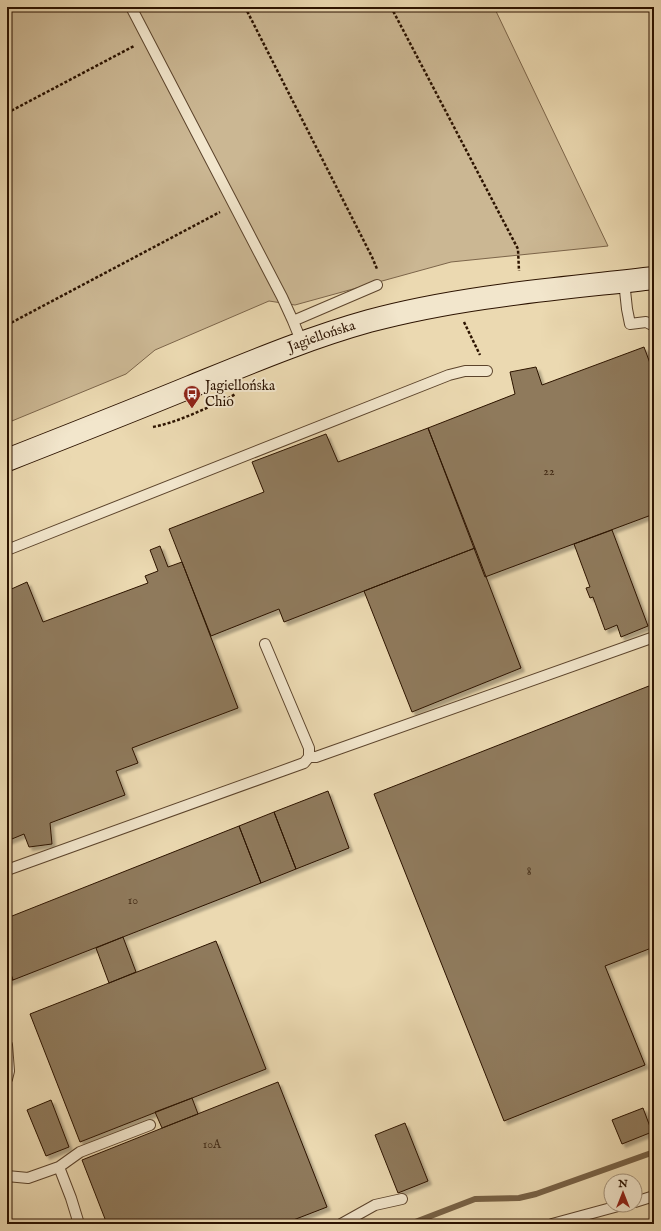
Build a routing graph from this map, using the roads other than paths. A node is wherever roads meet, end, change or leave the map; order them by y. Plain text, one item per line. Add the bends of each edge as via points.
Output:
1 (131, 7) edge
2 (654, 278) edge
3 (624, 281) junction
4 (377, 285) road end
5 (293, 321) junction
6 (654, 326) edge
7 (302, 343) junction
8 (487, 371) road end
9 (7, 460) edge
10 (7, 550) edge
11 (654, 637) edge
12 (265, 644) dead end
13 (309, 757) junction
14 (7, 870) edge
15 (7, 1045) edge
16 (7, 1079) edge
17 (150, 1125) dead end
18 (59, 1168) junction
19 (7, 1176) edge
20 (654, 1196) edge
21 (402, 1199) dead end
22 (643, 1199) edge
23 (603, 1210) edge
24 (79, 1224) edge
25 (341, 1224) edge
26 (552, 1224) edge

1 - 5 lane
2 - 3 street, Jagiellońska
3 - 6 lane via 630,324 646,322
3 - 7 street, Jagiellońska via 470,300 408,312
4 - 5 lane
5 - 7 lane
7 - 9 street, Jagiellońska
8 - 10 lane via 465,371 449,375
11 - 13 lane via 316,757
12 - 13 lane via 309,748
13 - 14 lane via 304,763
15 - 16 lane
17 - 18 lane via 80,1152
18 - 19 lane via 28,1178
18 - 24 lane
20 - 22 lane
21 - 25 lane via 375,1206
23 - 26 lane

